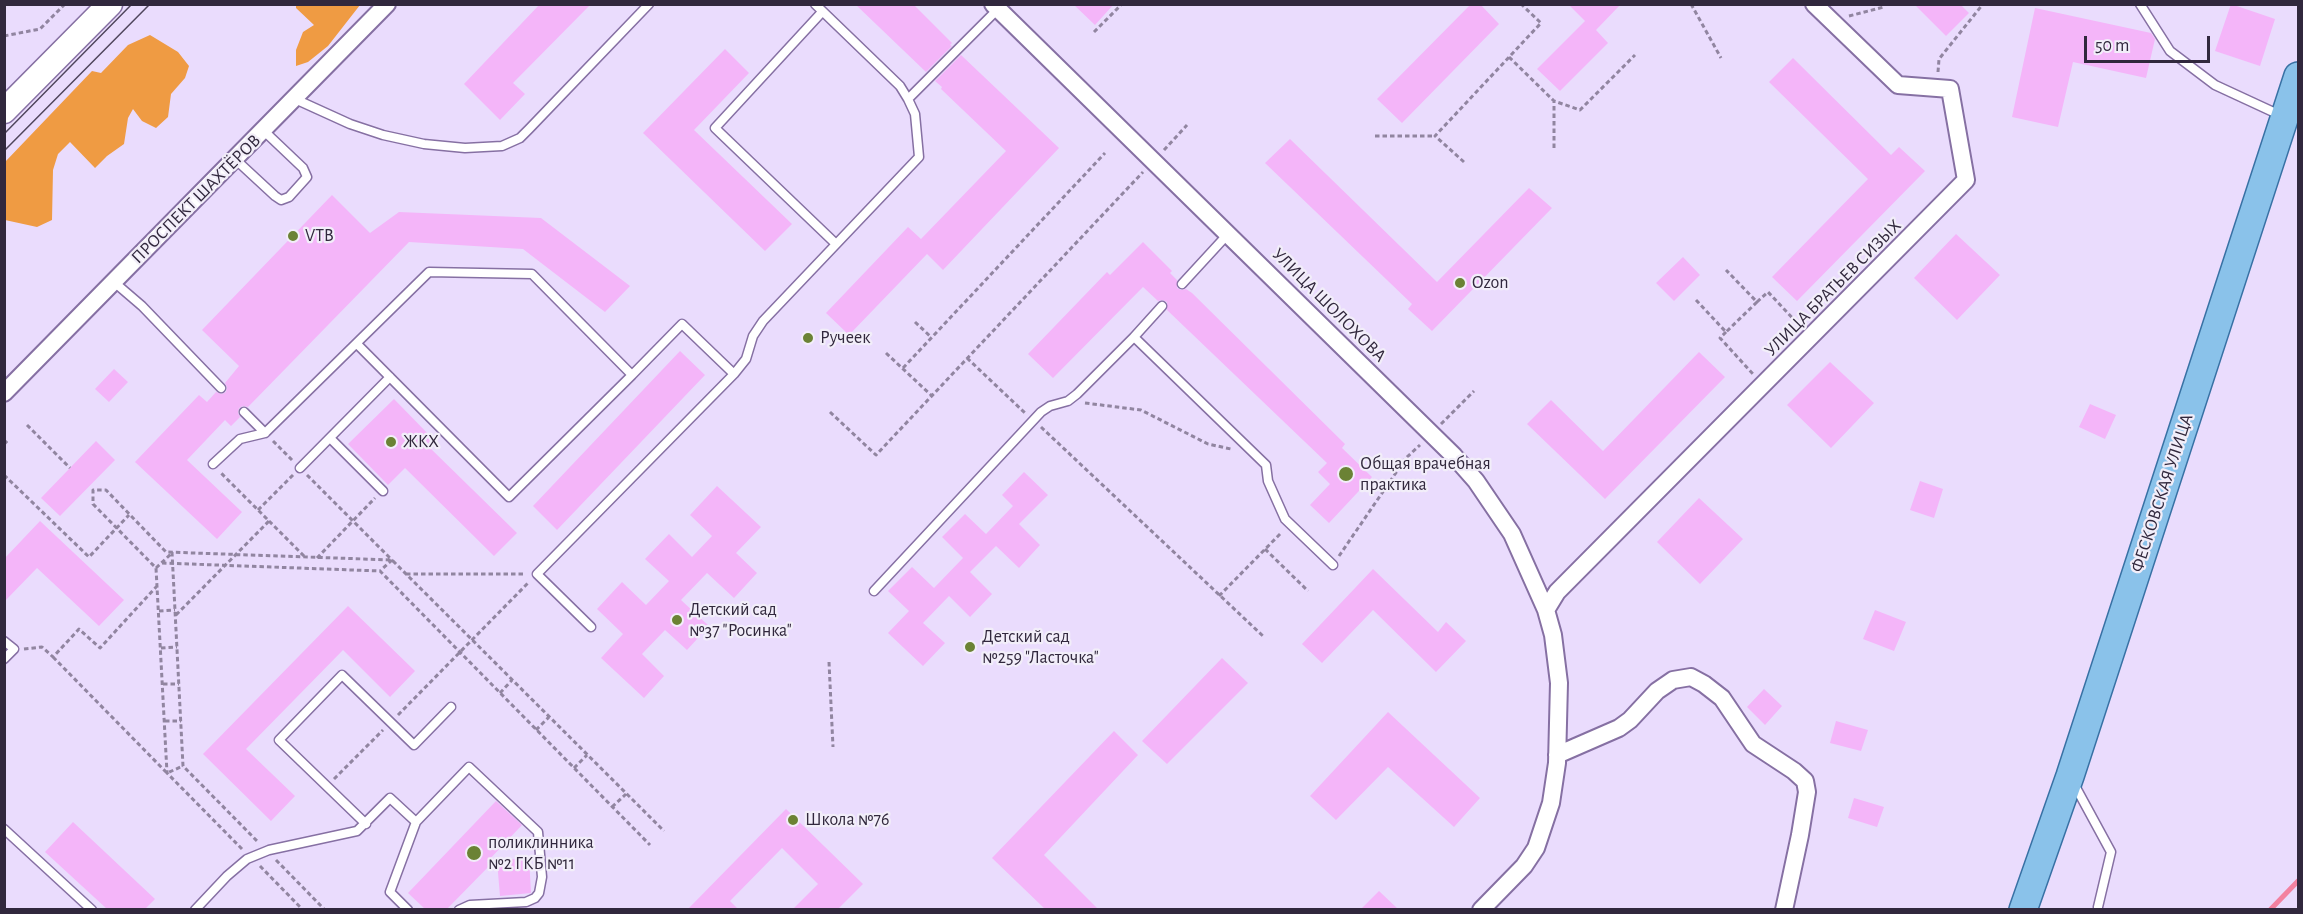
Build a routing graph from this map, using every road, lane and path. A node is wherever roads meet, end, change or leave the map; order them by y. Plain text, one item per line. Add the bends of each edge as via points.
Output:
1 (65, 4) edge
2 (110, 4) edge
3 (387, 4) edge
4 (649, 4) edge
5 (815, 4) edge
6 (1122, 4) edge
7 (1521, 4) edge
8 (1691, 4) edge
9 (1814, 4) edge
10 (1983, 4) edge
11 (2140, 4) edge
12 (996, 7) edge
13 (1884, 7) dead end
14 (822, 12) junction
15 (1830, 21) junction
16 (1094, 32) dead end
17 (4, 36) edge
18 (1635, 55) dead end
19 (1509, 57) junction
20 (1721, 58) dead end
21 (1939, 59) dead end
22 (2298, 76) edge
23 (295, 99) junction
24 (908, 99) junction
25 (1554, 101) junction
26 (4, 111) edge
27 (2285, 117) junction
28 (1187, 125) dead end
29 (263, 130) junction
30 (1375, 136) dead end
31 (1436, 136) junction
32 (1554, 148) dead end
33 (1105, 153) dead end
34 (235, 159) junction
35 (1153, 161) junction
36 (1464, 162) dead end
37 (1228, 233) junction
38 (836, 244) junction
39 (1726, 270) dead end
40 (114, 282) junction
41 (1182, 284) dead end
42 (1696, 300) dead end
43 (1757, 302) junction
44 (1162, 306) dead end
45 (915, 322) dead end
46 (1726, 332) junction
47 (932, 337) junction
48 (1134, 337) junction
49 (1811, 338) junction
50 (357, 344) junction
51 (886, 353) dead end
52 (967, 358) junction
53 (903, 368) junction
54 (734, 374) junction
55 (632, 375) junction
56 (390, 377) junction
57 (1764, 385) junction
58 (221, 388) dead end
59 (4, 393) edge
60 (932, 396) junction
61 (1068, 401) junction
62 (244, 412) dead end
63 (830, 412) dead end
64 (1034, 420) junction
65 (27, 425) dead end
66 (265, 433) junction
67 (330, 438) junction
68 (1256, 454) junction
69 (1406, 458) dead end
70 (213, 464) joint
71 (70, 468) dead end
72 (300, 468) junction
73 (4, 475) edge
74 (89, 486) dead end
75 (93, 490) junction
76 (383, 491) joint
77 (258, 510) junction
78 (129, 515) junction
79 (269, 521) junction
80 (353, 521) junction
81 (1290, 524) junction
82 (117, 528) junction
83 (1265, 549) junction
84 (172, 552) junction
85 (235, 555) junction
86 (307, 558) junction
87 (316, 558) junction
88 (332, 558) junction
89 (392, 560) junction
90 (162, 562) junction
91 (173, 563) junction
92 (225, 565) junction
93 (1333, 565) joint
94 (156, 568) junction
95 (330, 569) junction
96 (380, 571) junction
97 (406, 574) junction
98 (537, 574) junction
99 (157, 586) junction
100 (874, 591) dead end
101 (1308, 591) dead end
102 (1219, 596) junction
103 (175, 610) junction
104 (1546, 610) junction
105 (159, 611) junction
106 (175, 616) junction
107 (591, 627) dead end
108 (1264, 638) dead end
109 (471, 640) junction
110 (4, 641) edge
111 (177, 647) junction
112 (161, 648) junction
113 (14, 650) junction
114 (460, 652) junction
115 (53, 657) junction
116 (4, 659) edge
117 (829, 662) dead end
118 (512, 680) junction
119 (163, 684) junction
120 (179, 684) junction
121 (500, 693) junction
122 (452, 706) dead end
123 (549, 717) junction
124 (165, 721) junction
125 (181, 721) junction
126 (390, 722) junction
127 (536, 730) junction
128 (833, 747) dead end
129 (587, 755) junction
130 (1557, 755) junction
131 (183, 766) junction
132 (574, 768) junction
133 (167, 773) junction
134 (2070, 776) junction
135 (327, 786) junction
136 (626, 793) junction
137 (612, 807) junction
138 (416, 822) junction
139 (366, 824) junction
140 (4, 829) edge
141 (664, 831) dead end
142 (650, 845) dead end
143 (267, 851) junction
144 (251, 857) junction
145 (2098, 907) dead end
146 (92, 909) edge
147 (195, 909) edge
148 (303, 909) edge
149 (325, 909) edge
150 (408, 909) edge
151 (459, 909) edge
152 (1481, 909) edge
153 (1784, 909) edge
154 (2023, 909) edge

1 - 17 path via 40,29
2 - 26 main road
3 - 23 street, ПРОСПЕКТ ШАХТЁРОВ
4 - 23 lane via 520,138 502,146 465,148 393,137 350,124
5 - 14 lane
6 - 16 path
7 - 19 path via 1542,23
8 - 20 path
9 - 15 street, УЛИЦА БРАТЬЕВ СИЗЫХ
10 - 21 path
11 - 27 lane via 2170,51 2215,85
12 - 24 lane
12 - 35 street, УЛИЦА ШОЛОХОВА
13 - 15 path
14 - 24 lane via 900,86
14 - 38 lane via 715,128
15 - 49 street, УЛИЦА БРАТЬЕВ СИЗЫХ via 1898,85 1950,89 1966,180
18 - 25 path via 1580,110
19 - 25 path
19 - 31 path
22 - 27 main road, ФЕСКОВСКАЯ УЛИЦА
23 - 29 street, ПРОСПЕКТ ШАХТЁРОВ
24 - 38 lane via 915,114 919,157
25 - 32 path
27 - 134 main road, ФЕСКОВСКАЯ УЛИЦА
28 - 35 path
29 - 34 street, ПРОСПЕКТ ШАХТЁРОВ
29 - 34 lane via 303,168 307,177 289,197 281,200 275,196
30 - 31 path
31 - 36 path
33 - 47 path
34 - 40 street, ПРОСПЕКТ ШАХТЁРОВ
35 - 37 street, УЛИЦА ШОЛОХОВА
35 - 52 path
37 - 41 lane
37 - 104 street, УЛИЦА ШОЛОХОВА via 1476,481 1523,554
38 - 54 lane via 763,321 753,336 746,359
39 - 43 path
40 - 58 lane
40 - 59 street, ПРОСПЕКТ ШАХТЁРОВ
42 - 46 path
43 - 46 path
43 - 49 path via 1768,292
44 - 48 lane
45 - 47 path
46 - 57 path via 1720,338
47 - 53 path
48 - 61 lane
48 - 68 lane
49 - 57 street, УЛИЦА БРАТЬЕВ СИЗЫХ
50 - 55 lane via 429,272 532,274
50 - 56 lane
50 - 66 lane
51 - 53 path
52 - 60 path
52 - 64 path
53 - 60 path
54 - 55 lane via 682,324
54 - 98 lane
55 - 56 lane via 509,497
56 - 67 lane
57 - 104 street, УЛИЦА БРАТЬЕВ СИЗЫХ via 1557,592
60 - 63 path via 876,456
61 - 64 lane via 1050,406
61 - 68 path via 1141,410 1208,444
62 - 66 lane
64 - 100 lane
64 - 102 path
65 - 71 path
66 - 70 lane via 240,438
66 - 72 path
67 - 72 lane
67 - 76 lane
68 - 81 lane via 1266,465 1268,481
69 - 93 path
70 - 77 path
72 - 77 path
72 - 80 path
73 - 82 path via 89,556
74 - 75 path
75 - 78 path via 106,490
75 - 82 path via 93,504
76 - 80 path
77 - 79 path
78 - 82 path
78 - 84 path via 166,552
79 - 85 path
79 - 86 path
80 - 87 path
80 - 89 path
81 - 83 path
81 - 93 lane
82 - 94 path
83 - 101 path
83 - 102 path
84 - 85 path
84 - 90 path
84 - 91 path
85 - 86 path
85 - 92 path
86 - 87 path
87 - 88 path
88 - 89 path
88 - 95 path
89 - 96 path
89 - 97 path
90 - 91 path
90 - 94 path
91 - 92 path
91 - 103 path
92 - 95 path
92 - 106 path
94 - 99 path
95 - 96 path
96 - 114 path
97 - 98 path
97 - 109 path
98 - 107 lane
98 - 109 path
99 - 105 path
99 - 115 path via 100,648 79,629
102 - 108 path
103 - 105 path
103 - 106 path
104 - 130 street, УЛИЦА ШОЛОХОВА via 1559,683
105 - 112 path
106 - 111 path
109 - 114 path
109 - 118 path
110 - 113 lane
111 - 112 path
111 - 120 path
112 - 119 path
113 - 115 path via 42,647
113 - 116 lane
114 - 121 path
114 - 126 path
115 - 133 path
117 - 128 path
118 - 121 path
118 - 123 path
119 - 120 path
119 - 124 path
120 - 125 path
121 - 127 path
122 - 126 lane via 414,745
123 - 127 path
123 - 129 path
124 - 125 path
124 - 133 path
125 - 131 path
126 - 135 path
126 - 135 lane via 342,675 279,740
127 - 132 path
129 - 132 path
129 - 136 path
130 - 152 street, УЛИЦА ШОЛОХОВА via 1551,804 1536,848 1524,866
130 - 153 street via 1619,728 1672,680 1691,678 1704,684 1722,698 1753,744 1805,781 1807,792 1800,835
131 - 133 path
131 - 143 path
132 - 137 path
133 - 144 path
134 - 145 lane via 2111,852
134 - 154 main road, ФЕСКОВСКАЯ УЛИЦА
135 - 139 lane
136 - 137 path
136 - 141 path
137 - 142 path
138 - 139 lane via 390,798
138 - 150 lane via 390,892
138 - 151 lane via 468,767 538,832 542,877 535,898 513,904 470,904
139 - 143 lane via 351,834
140 - 146 lane
143 - 144 lane
143 - 149 path
144 - 147 lane
144 - 148 path

